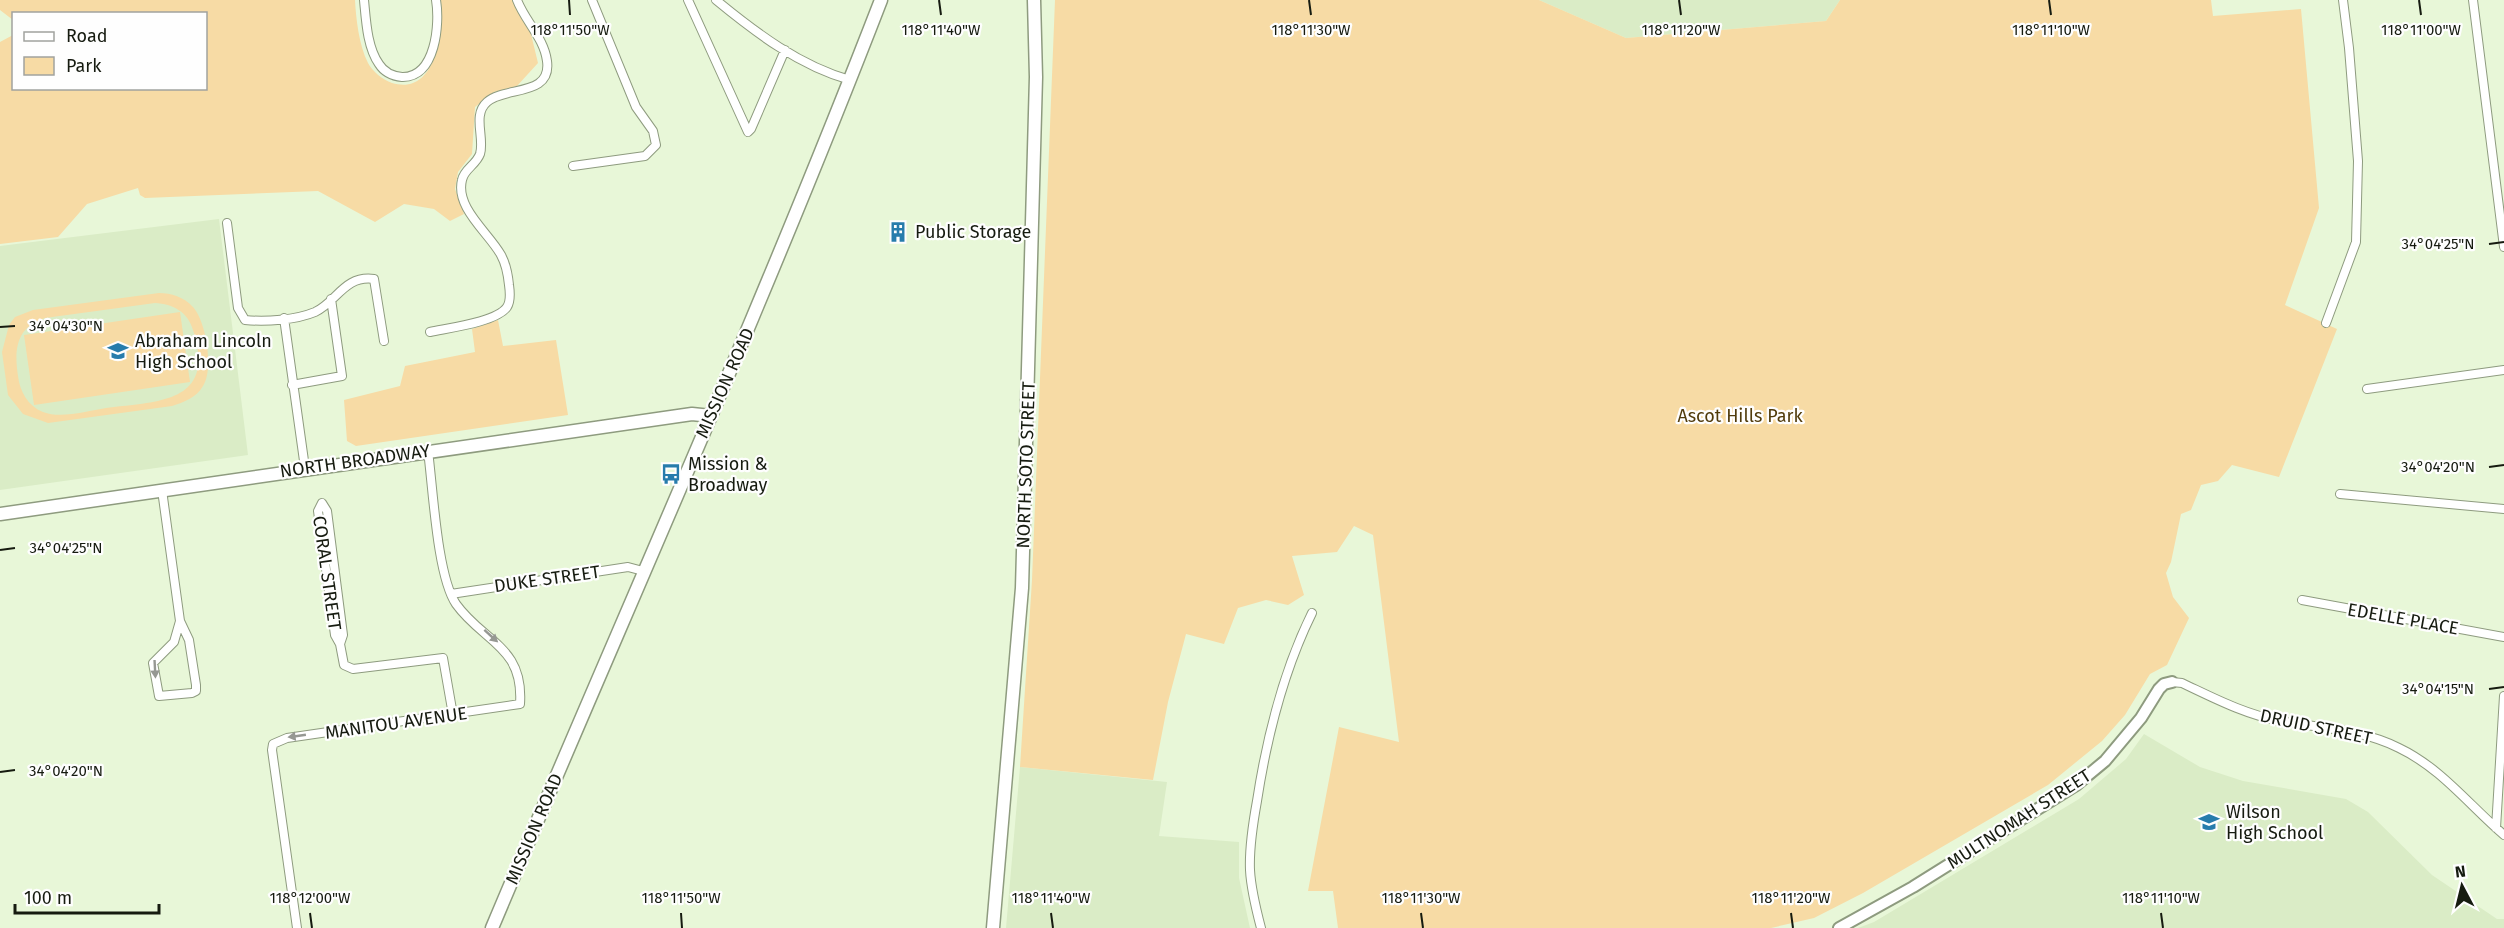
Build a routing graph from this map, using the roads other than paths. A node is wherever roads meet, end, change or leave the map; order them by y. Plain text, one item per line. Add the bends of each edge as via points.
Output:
1 (364, 0) edge
2 (436, 0) edge
3 (517, 0) edge
4 (592, 0) edge
5 (688, 0) edge
6 (716, 0) edge
7 (881, 0) edge
8 (1034, 0) edge
9 (2343, 0) edge
10 (2473, 0) edge
11 (785, 50) junction
12 (850, 80) junction
13 (573, 166) dead end
14 (228, 223) dead end
15 (2504, 247) edge
16 (331, 299) junction
17 (284, 318) junction
18 (2326, 323) dead end
19 (430, 332) dead end
20 (384, 341) dead end
21 (2504, 370) edge
22 (292, 385) junction
23 (2367, 389) dead end
24 (711, 416) junction
25 (428, 451) junction
26 (305, 468) junction
27 (162, 490) junction
28 (2340, 495) dead end
29 (2504, 509) edge
30 (0, 514) edge
31 (643, 571) junction
32 (451, 594) junction
33 (2302, 600) dead end
34 (1312, 613) dead end
35 (180, 621) junction
36 (2504, 637) edge
37 (340, 644) junction
38 (2172, 682) joint
39 (2504, 696) edge
40 (453, 715) junction
41 (2496, 828) junction
42 (2504, 835) edge
43 (297, 928) edge
44 (492, 928) edge
45 (993, 928) edge
46 (1261, 928) edge
47 (1839, 928) edge

1 - 2 street via 378,63 399,77 416,74 431,55 437,26
3 - 19 street via 545,52 548,73 534,86 499,96 482,108 480,154 461,181 462,195 473,216 505,264 510,295 507,307 496,316
4 - 13 street via 656,145 645,156
5 - 11 street via 748,132
6 - 11 street
7 - 12 main road, MISSION ROAD
8 - 45 main road, NORTH SOTO STREET via 1036,77 1022,588
9 - 18 street via 2358,161 2356,242
10 - 15 street
11 - 12 street via 828,74
12 - 24 main road, MISSION ROAD
14 - 17 street via 241,316 254,321
16 - 17 street via 313,313
16 - 20 street via 350,284 374,279
16 - 22 street via 342,376
17 - 22 street
21 - 23 street
22 - 26 street
24 - 25 main road, NORTH BROADWAY via 692,414
24 - 31 main road, MISSION ROAD
25 - 26 main road, NORTH BROADWAY
25 - 32 street via 443,570
26 - 27 main road, NORTH BROADWAY
27 - 30 main road, NORTH BROADWAY
27 - 35 street
28 - 29 street
31 - 32 street, DUKE STREET via 628,567
31 - 44 main road, MISSION ROAD
32 -> 40 street, MANITOU AVENUE via 458,606 510,656 518,677 520,704
33 - 36 street, EDELLE PLACE
34 - 46 street via 1283,686 1265,749 1250,869
35 -> 35 street via 174,642 153,663 159,696 196,690 192,650
37 - 37 street, CORAL STREET via 344,635 327,511 322,503 318,507 320,523 335,635
37 - 40 street, CORAL STREET via 346,668 443,658
38 - 41 street, DRUID STREET via 2243,711 2341,729 2398,747 2425,762
38 - 47 street, MULTNOMAH STREET via 2159,689 2105,761 2076,785
39 - 41 street
40 -> 43 street, MANITOU AVENUE via 287,738 273,744
41 - 42 street, DRUID STREET

